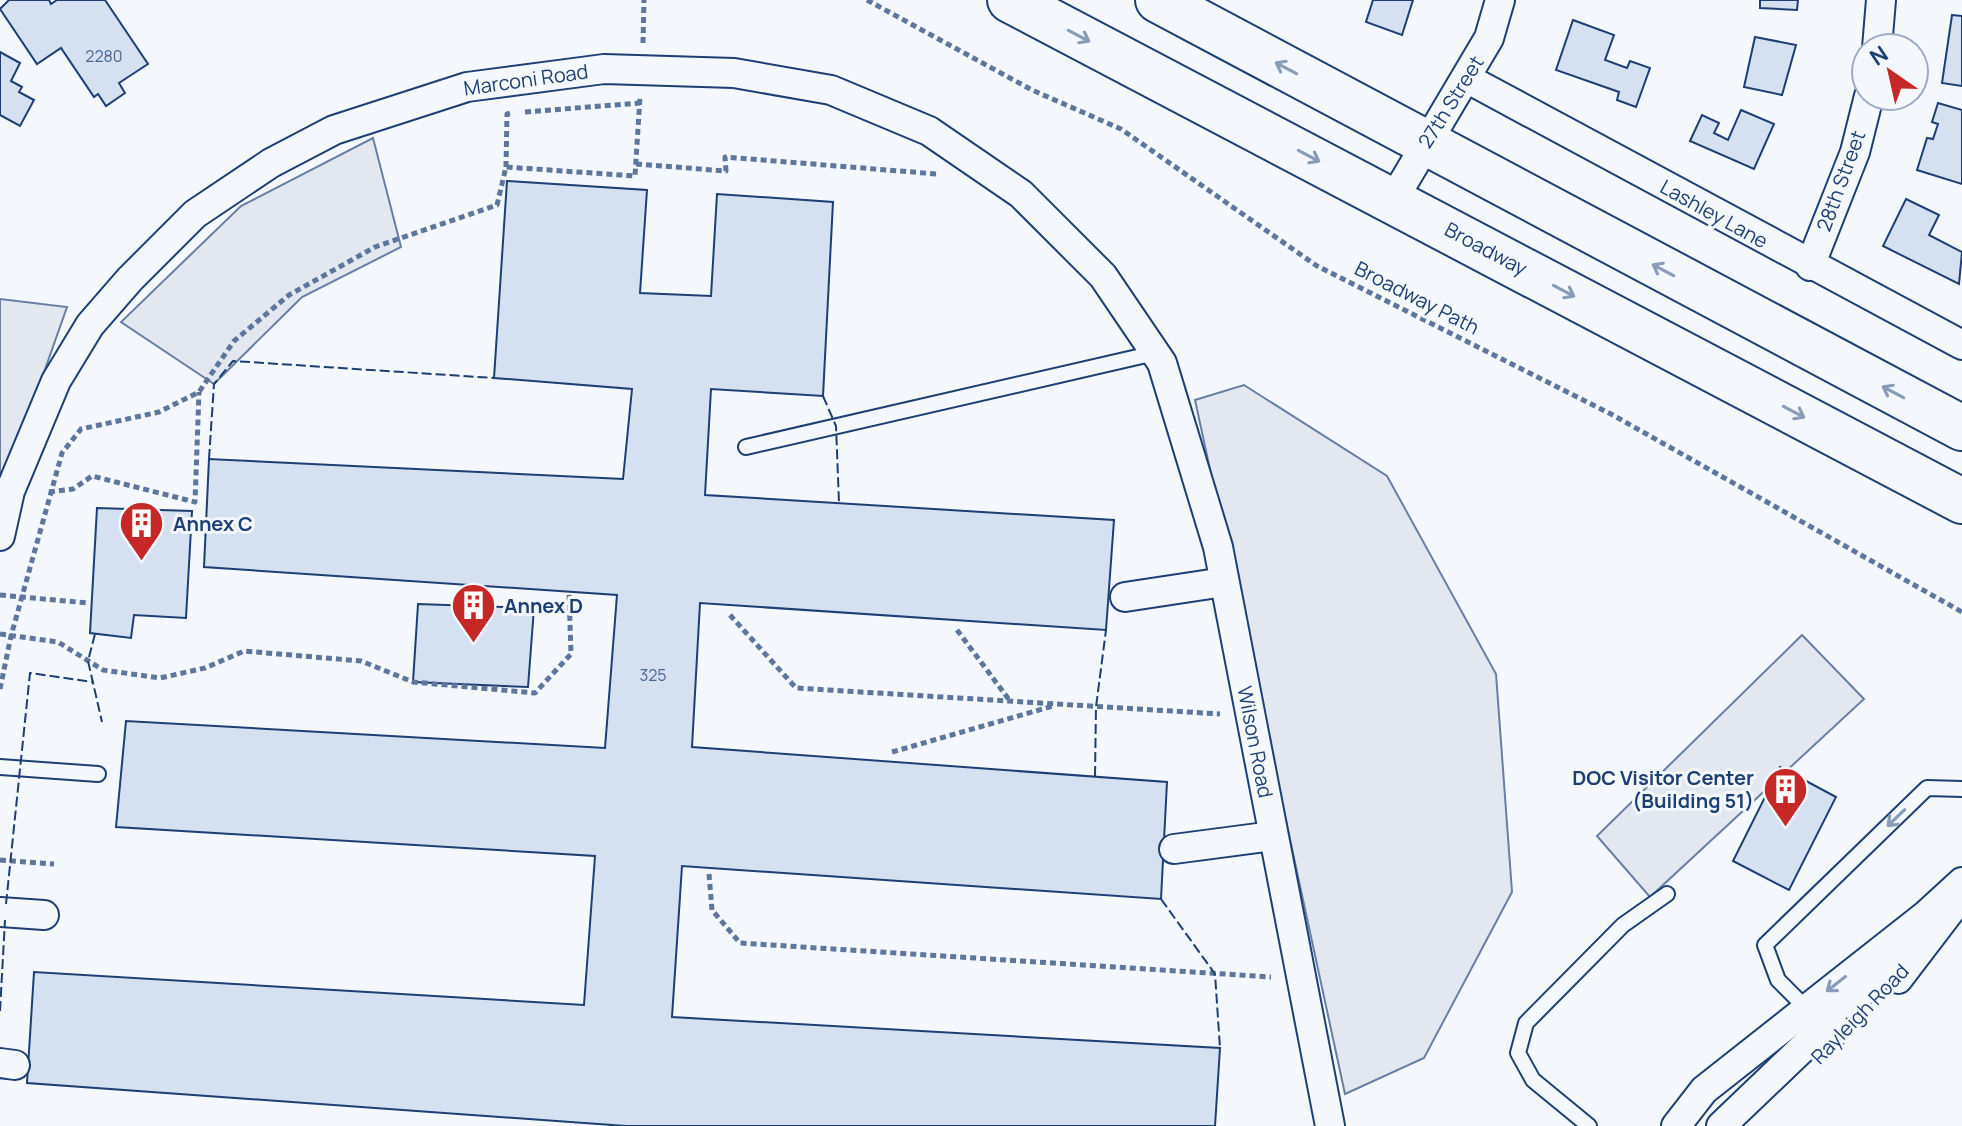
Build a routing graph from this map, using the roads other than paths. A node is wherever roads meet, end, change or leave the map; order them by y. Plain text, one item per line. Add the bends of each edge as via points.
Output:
1 (1010, 0) edge
2 (1158, 0) edge
3 (1500, 0) edge
4 (1881, 0) edge
5 (1878, 32) edge
6 (1468, 79) junction
7 (1865, 112) edge
8 (1425, 143) junction
9 (1393, 200) junction
10 (1810, 266) junction
11 (1962, 345) edge
12 (1158, 358) junction
13 (1962, 428) edge
14 (746, 447) dead end
15 (1962, 501) edge
16 (0, 536) edge
17 (1224, 582) junction
18 (1125, 597) dead end
19 (0, 767) edge
20 (98, 774) dead end
21 (1962, 789) edge
22 (1273, 836) junction
23 (1174, 849) dead end
24 (1962, 885) edge
25 (1667, 894) dead end
26 (1962, 894) edge
27 (0, 912) edge
28 (44, 915) dead end
29 (1821, 1026) junction
30 (1330, 1126) edge
31 (1589, 1126) edge
32 (1676, 1126) edge
33 (1721, 1126) edge
34 (1750, 1126) edge

1 -> 9 main road, Broadway
8 -> 2 main road
3 - 6 street, 27th Street via 1489,38
4 - 5 street
6 - 8 street, 27th Street
6 - 10 street, Lashley Lane
7 - 10 street, 28th Street via 1855,152
8 - 9 street, 27th Street
13 -> 8 main road
9 -> 15 main road, Broadway
10 - 11 street, Lashley Lane
12 - 14 lane
12 - 16 street, Marconi Road via 1103,276 1021,194 929,131 831,90 734,73 604,69 467,87 334,130 271,163 195,214 90,325 56,381 14,482
12 - 17 street, Wilson Road via 1218,547
17 - 18 street
17 - 22 street, Wilson Road
19 - 20 lane
21 -> 29 lane via 1927,788 1765,945 1778,980
22 - 23 street
22 - 30 street, Wilson Road
24 -> 29 street via 1926,915
25 - 31 lane via 1623,925 1526,1023 1518,1053 1533,1080
26 - 29 street, Rayleigh Road via 1903,973
27 - 28 street
29 - 32 street via 1704,1090
29 - 33 street
29 - 34 street, Rayleigh Road

